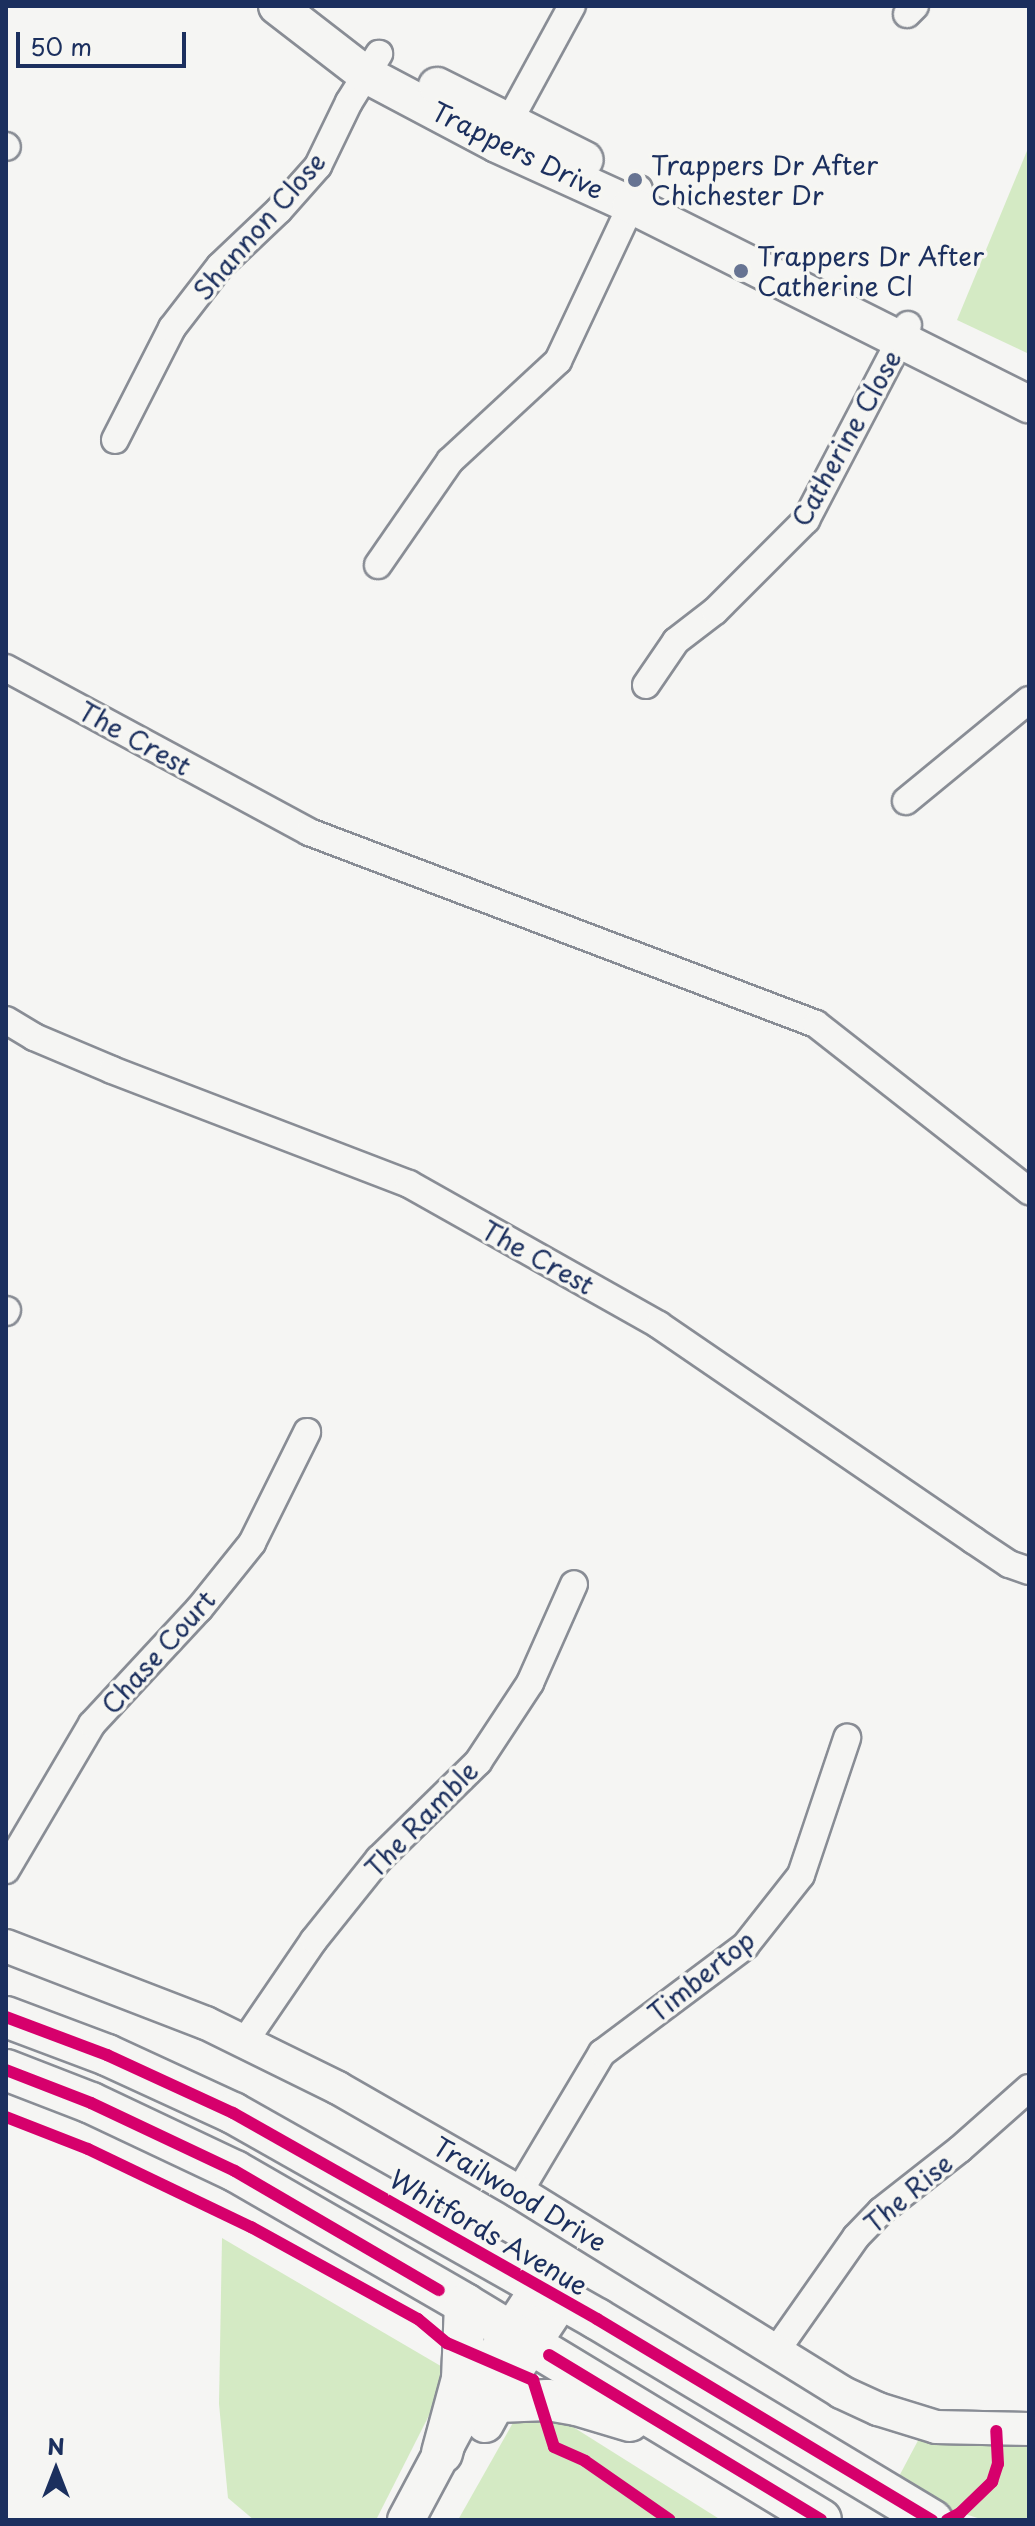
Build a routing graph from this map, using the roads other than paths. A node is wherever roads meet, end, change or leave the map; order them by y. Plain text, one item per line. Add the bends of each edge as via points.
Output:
1 (277, 6) edge
2 (311, 6) edge
3 (572, 6) edge
4 (372, 64) junction
5 (503, 131) junction
6 (635, 197) junction
7 (904, 332) junction
8 (1029, 384) edge
9 (1029, 404) edge
10 (115, 440) dead end
11 (378, 565) dead end
12 (6, 668) edge
13 (646, 685) dead end
14 (1029, 700) edge
15 (906, 801) dead end
16 (6, 1020) edge
17 (1029, 1191) edge
18 (307, 1432) dead end
19 (1029, 1571) edge
20 (574, 1584) dead end
21 (847, 1738) dead end
22 (6, 1870) edge
23 (6, 1946) edge
24 (6, 2017) edge
25 (245, 2041) junction
26 (6, 2070) edge
27 (1029, 2088) edge
28 (519, 2192) junction
29 (551, 2293) junction
30 (465, 2304) junction
31 (523, 2339) junction
32 (776, 2351) junction
33 (498, 2402) junction
34 (1029, 2429) edge
35 (677, 2433) junction
36 (442, 2453) junction
37 (406, 2520) edge
38 (432, 2520) edge
39 (821, 2520) edge
40 (932, 2520) edge

1 - 4 main road, Trappers Drive
2 - 4 main road, Trappers Drive
3 - 5 street
4 - 5 main road, Trappers Drive
4 - 10 street, Shannon Close via 318,166 220,266 172,328
5 - 6 main road, Trappers Drive
6 - 7 main road, Trappers Drive
6 - 11 street via 558,361 450,461
7 - 8 main road, Trappers Drive
7 - 9 main road, Trappers Drive
7 - 13 street, Catherine Close via 806,520 715,611 676,641
12 - 17 street, The Crest via 309,832 816,1024
14 - 15 street
16 - 19 street, The Crest via 112,1070 409,1184 659,1325 1009,1564
18 - 22 street, Chase Court via 252,1543 199,1609 92,1724
20 - 25 street, The Ramble via 530,1683 478,1762 379,1859 314,1940
21 - 28 street, Timbertop via 801,1875 745,1946 602,2053
23 - 25 street, Trailwood Drive
24 - 29 main road, Whitfords Avenue via 107,2055 233,2113
25 - 28 street, Trailwood Drive
26 - 30 main road via 91,2103 235,2171
27 - 32 street, The Rise via 881,2211 856,2237
28 - 32 street, Trailwood Drive
29 - 31 main road
29 - 40 main road, Whitfords Avenue
30 - 31 main road
30 - 36 main road via 462,2379
31 - 33 main road
31 - 35 main road
31 - 36 main road via 487,2368
32 - 34 street, Trailwood Drive via 841,2392 909,2421 963,2430
33 - 35 main road via 577,2405
33 - 38 main road
35 - 39 main road
36 - 37 main road

